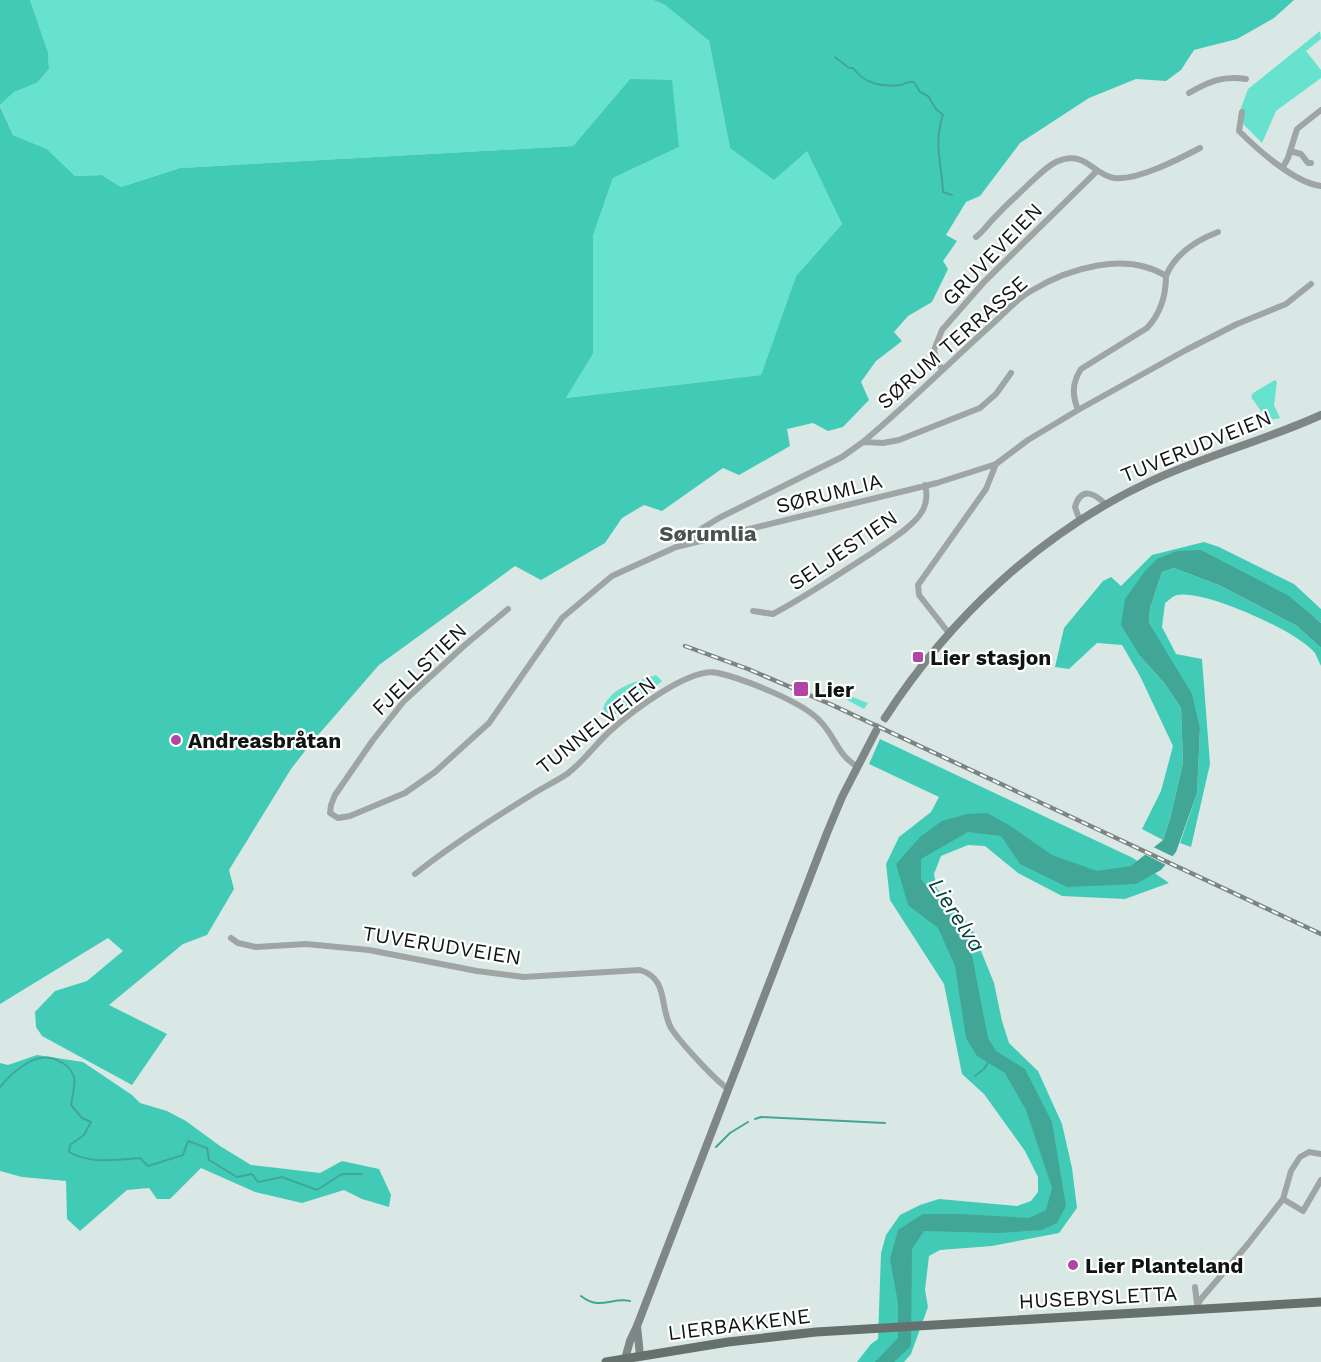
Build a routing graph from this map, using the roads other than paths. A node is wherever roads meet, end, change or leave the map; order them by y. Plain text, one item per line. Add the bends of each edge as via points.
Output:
1 (1246, 79) dead end
2 (1189, 93) dead end
3 (1321, 110) edge
4 (1242, 112) dead end
5 (1200, 148) dead end
6 (1290, 152) junction
7 (1311, 163) dead end
8 (1283, 167) junction
9 (1097, 171) junction
10 (1321, 186) edge
11 (1218, 232) dead end
12 (976, 237) dead end
13 (1166, 276) junction
14 (1311, 284) dead end
15 (942, 370) junction
16 (1011, 373) dead end
17 (1078, 410) junction
18 (1321, 415) edge
19 (863, 442) junction
20 (996, 464) junction
21 (926, 485) junction
22 (1106, 505) junction
23 (1080, 521) junction
24 (682, 546) junction
25 (508, 609) dead end
26 (753, 611) dead end
27 (948, 632) junction
28 (885, 718) tunnel mouth
29 (876, 731) tunnel mouth
30 (857, 766) junction
31 (338, 818) joint
32 (415, 873) dead end
33 (231, 938) dead end
34 (728, 1089) junction
35 (1321, 1154) edge
36 (1321, 1180) edge
37 (1283, 1199) junction
38 (1195, 1287) dead end
39 (1321, 1302) edge
40 (1198, 1307) junction
41 (637, 1326) junction
42 (878, 1328) joint
43 (640, 1356) junction
44 (625, 1359) junction
45 (606, 1362) edge

1 - 2 street via 1214,80
3 - 6 street via 1297,129
4 - 8 street via 1239,131
5 - 9 street via 1133,176 1116,178
6 - 7 street via 1301,154
6 - 8 street
8 - 10 street via 1298,179
9 - 12 street via 1076,159 1046,168
9 - 15 street, GRUVEVEIEN via 984,282 942,330 934,350
11 - 13 street via 1197,241
13 - 15 street, SØRUM TERRASSE via 1143,267 1113,264 1055,278 1015,302
13 - 17 street via 1164,299 1147,328 1081,369 1073,390
14 - 17 street, SØRUMLIA via 1281,307 1237,324
15 - 19 street, SØRUM TERRASSE
16 - 19 street via 980,408 899,440
17 - 20 street, SØRUMLIA
18 - 22 main road, TUVERUDVEIEN via 1170,473
19 - 24 street, SØRUM TERRASSE via 842,457 719,518
20 - 21 street, SØRUMLIA
20 - 27 street via 986,489 918,585 919,594
21 - 24 street, SØRUMLIA
21 - 26 street, SELJESTIEN via 924,507 905,530 773,614
22 - 23 main road, TUVERUDVEIEN
22 - 23 street via 1094,494 1081,496 1076,507
23 - 27 main road, TUVERUDVEIEN via 1018,566
24 - 31 street, SØRUMLIA via 612,576 572,608 489,723 435,772 389,801
25 - 31 street, FJELLSTIEN via 394,714 335,795 330,813
27 - 28 main road, TUVERUDVEIEN
29 - 30 main road
30 - 32 street, TUNNELVEIEN via 842,754 819,719 798,706 719,673 697,673 634,713 564,775
30 - 34 main road via 827,833
33 - 34 street, TUVERUDVEIEN via 256,947 306,944 369,950 524,977 621,969 647,972 657,981 676,1036
34 - 41 main road
35 - 37 street via 1309,1152 1300,1157 1291,1171
36 - 37 street via 1303,1211
37 - 40 street
38 - 40 street
39 - 40 main road, HUSEBYSLETTA
40 - 42 main road, HUSEBYSLETTA
41 - 43 main road
41 - 44 main road
42 - 43 main road, LIERBAKKENE via 752,1339
43 - 44 main road, LIERBAKKENE
44 - 45 main road, LIERBAKKENE

